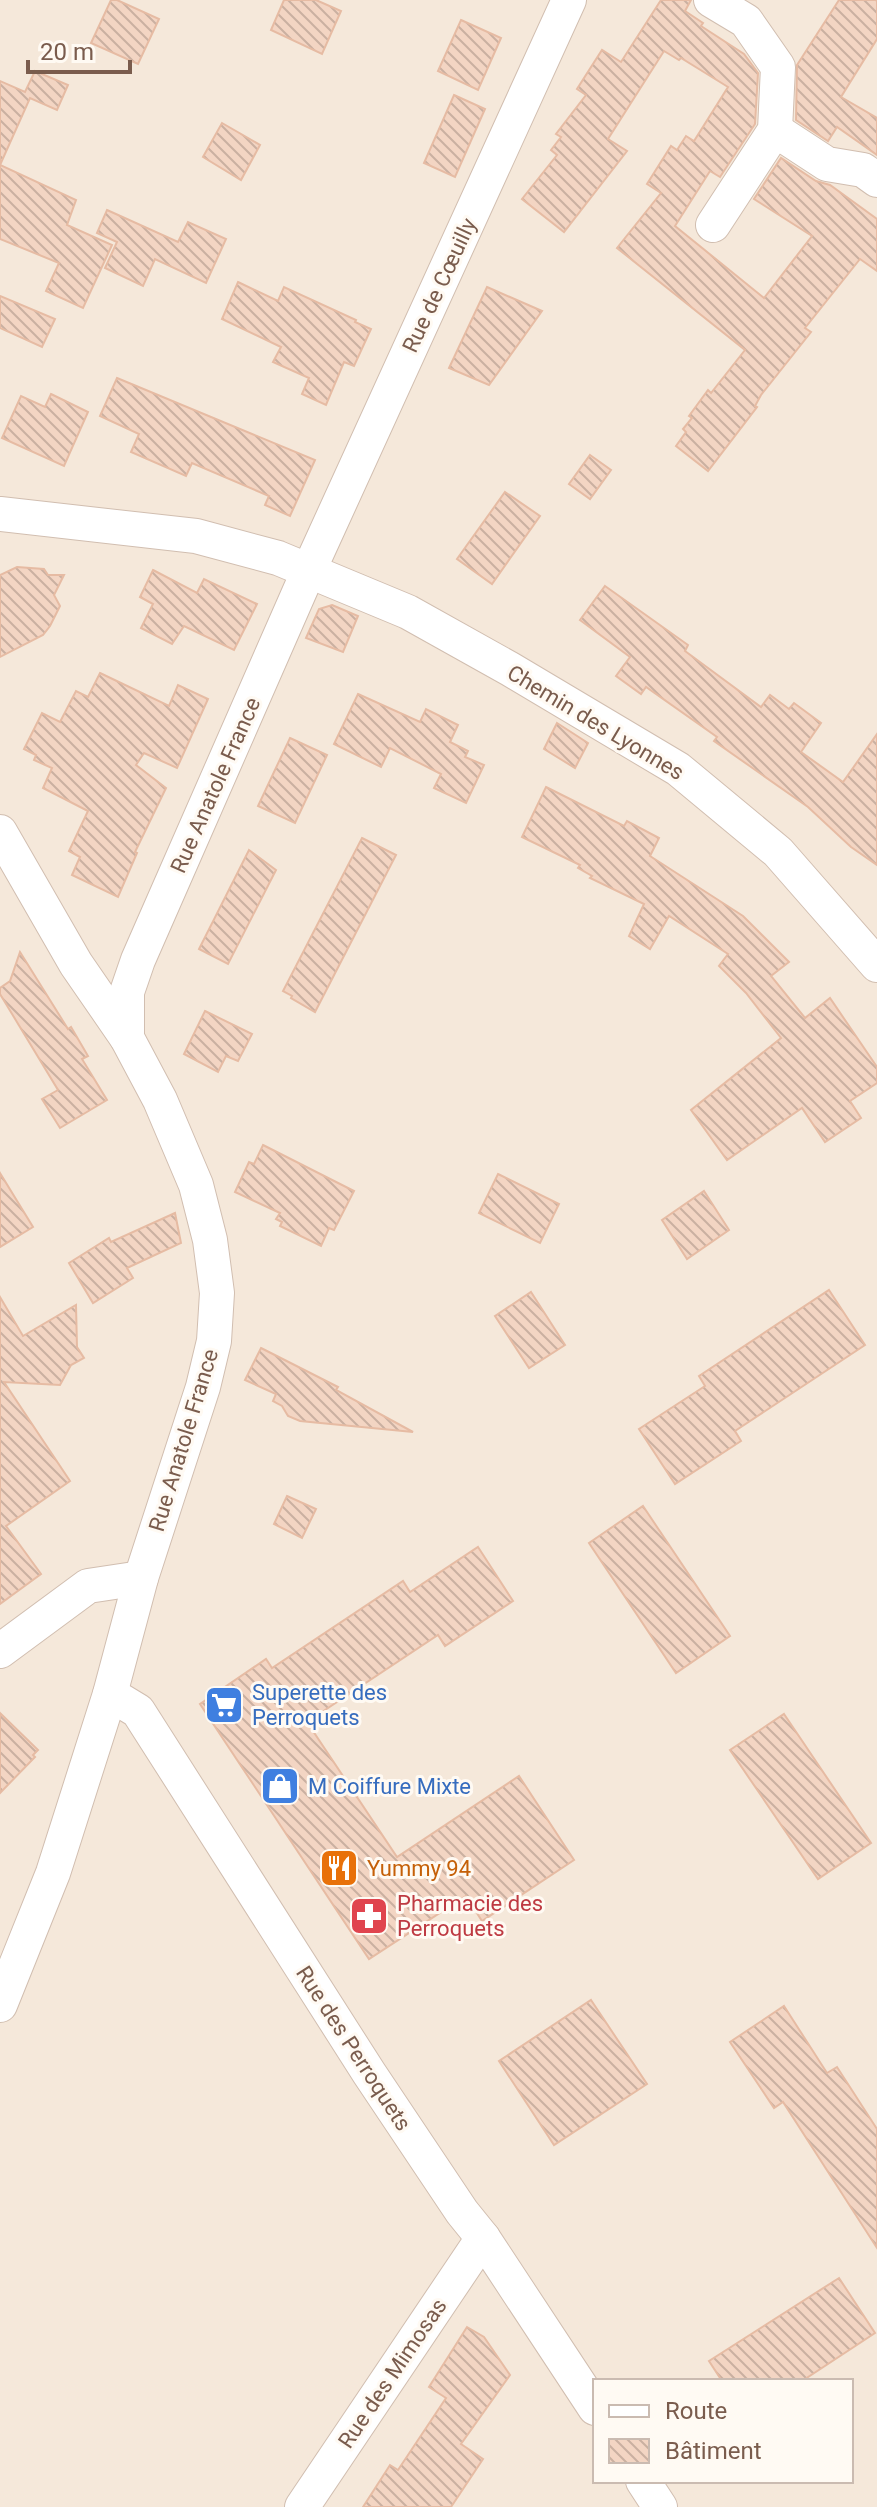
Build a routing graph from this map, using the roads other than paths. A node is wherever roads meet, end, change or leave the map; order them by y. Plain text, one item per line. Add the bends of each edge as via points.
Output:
1 (569, 0) edge
2 (711, 0) edge
3 (752, 10) edge
4 (775, 130) junction
5 (877, 180) edge
6 (713, 225) dead end
7 (0, 514) edge
8 (309, 570) junction
9 (0, 832) edge
10 (138, 960) junction
11 (76, 964) junction
12 (877, 965) edge
13 (127, 1038) junction
14 (141, 1578) junction
15 (0, 1651) edge
16 (110, 1694) junction
17 (0, 2005) edge
18 (483, 2238) junction
19 (593, 2405) edge
20 (644, 2483) edge
21 (302, 2507) edge
22 (660, 2507) edge

1 - 8 street, Rue de Cœuilly
2 - 3 street
3 - 4 street via 778,67
4 - 5 street via 827,164 863,170
4 - 6 street
7 - 8 street, Chemin des Lyonnes via 196,536
8 - 10 street, Rue Anatole France
8 - 12 street, Chemin des Lyonnes via 408,612 678,769 778,852
9 - 11 street
10 - 11 street via 109,970
10 - 13 street, Rue Anatole France via 127,992
11 - 13 street
13 - 14 street, Rue Anatole France via 196,1185 217,1293 214,1341 203,1387
14 - 15 street via 88,1586
14 - 16 street, Rue Anatole France
16 - 17 street, Rue Anatole France via 53,1873
16 - 18 street, Rue des Perroquets via 138,1711 369,2073
18 - 19 street, Rue des Perroquets
18 - 21 street, Rue des Mimosas
20 - 22 street

